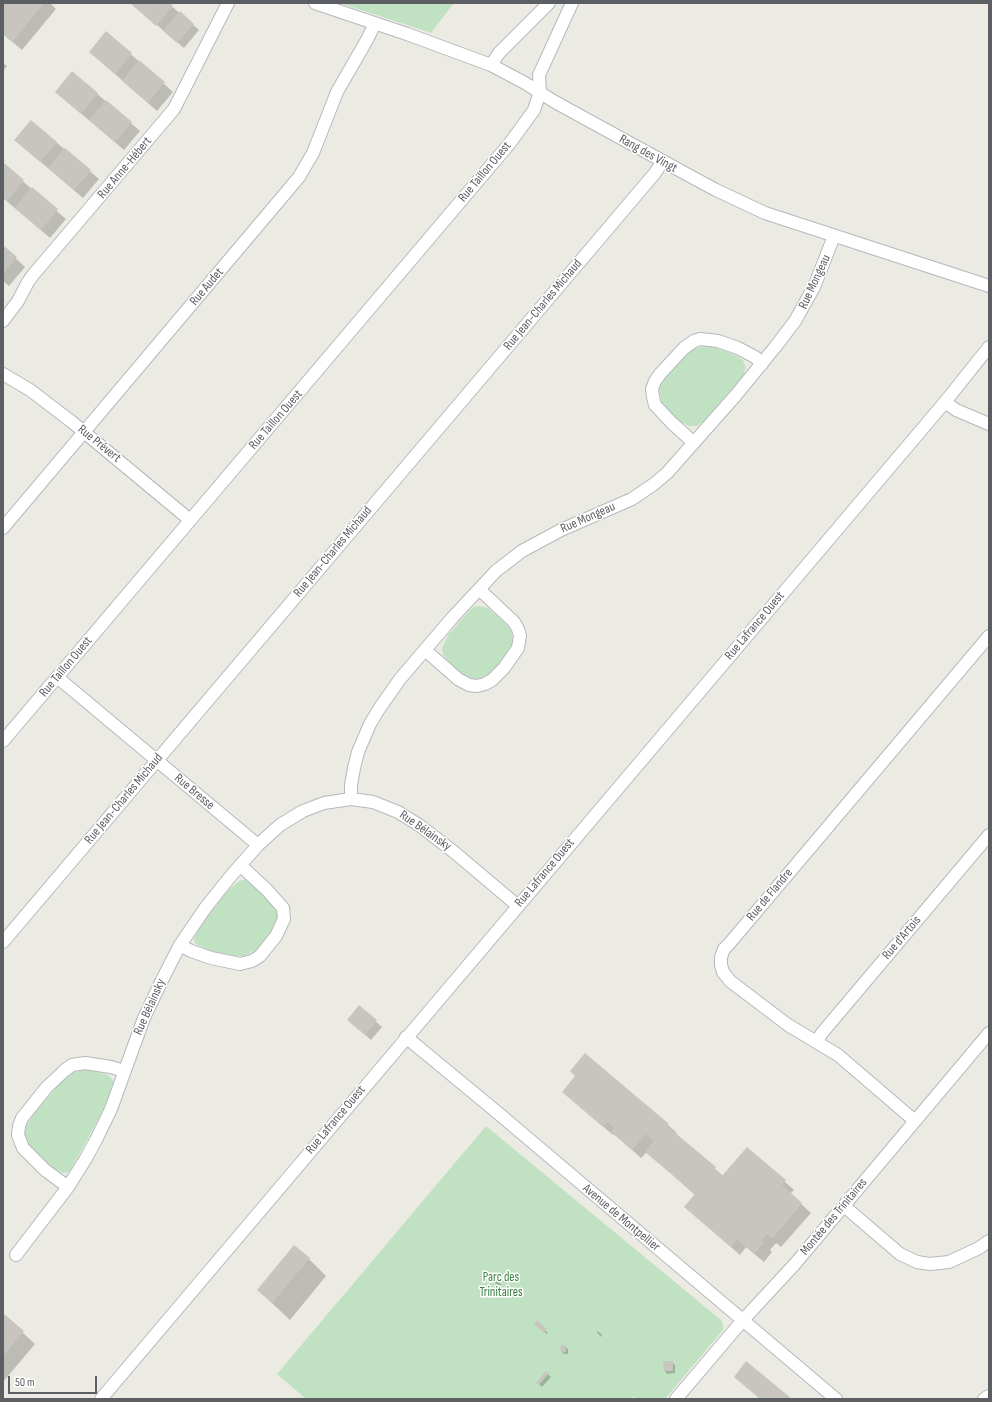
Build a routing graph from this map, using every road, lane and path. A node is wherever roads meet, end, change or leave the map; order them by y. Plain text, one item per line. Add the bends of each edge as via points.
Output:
1 (228, 3) edge
2 (315, 3) edge
3 (550, 3) edge
4 (572, 3) edge
5 (375, 23) junction
6 (491, 65) junction
7 (540, 92) junction
8 (662, 162) junction
9 (834, 236) junction
10 (989, 286) edge
11 (3, 321) edge
12 (989, 347) edge
13 (762, 364) junction
14 (3, 374) edge
15 (945, 402) junction
16 (989, 424) edge
17 (84, 432) junction
18 (694, 443) junction
19 (190, 520) junction
20 (3, 528) edge
21 (478, 589) junction
22 (989, 636) edge
23 (425, 650) junction
24 (57, 677) junction
25 (3, 741) edge
26 (157, 760) junction
27 (351, 799) junction
28 (989, 835) edge
29 (258, 845) junction
30 (240, 865) junction
31 (518, 906) junction
32 (3, 942) edge
33 (180, 945) junction
34 (989, 1033) edge
35 (406, 1037) junction
36 (816, 1042) junction
37 (124, 1071) junction
38 (915, 1121) junction
39 (68, 1187) junction
40 (844, 1206) junction
41 (989, 1241) edge
42 (16, 1255) dead end
43 (744, 1320) junction
44 (989, 1396) edge
45 (101, 1399) edge
46 (676, 1399) edge
47 (836, 1399) edge
48 (984, 1399) edge

1 - 11 street, Rue Anne-Hébert via 174,109 28,282 18,302
2 - 5 street, Rang des Vingt
3 - 6 street via 498,53
4 - 7 street, Rue Taillon Ouest via 539,75
5 - 6 street, Rang des Vingt
5 - 17 street, Rue Audet via 340,86 313,153 299,177
6 - 7 street, Rang des Vingt
7 - 8 street, Rang des Vingt
7 - 19 street, Rue Taillon Ouest via 534,110 510,143
8 - 9 street, Rang des Vingt via 742,202 782,219
8 - 26 street, Rue Jean-Charles Michaud
9 - 10 street, Rang des Vingt
9 - 13 street, Rue Mongeau via 824,266 808,299 795,321
12 - 15 street, Rue Lafrance Ouest
13 - 18 street, Rue Mongeau
13 - 18 street via 748,353 732,346 700,339 684,348 660,374 652,389 655,405
14 - 17 street, Rue Prévert via 30,390
15 - 16 street via 956,410
15 - 31 street, Rue Lafrance Ouest
17 - 19 street, Rue Prévert
17 - 20 street, Rue Audet
18 - 21 street, Rue Mongeau via 647,490 528,547
19 - 24 street, Rue Taillon Ouest
21 - 23 street, Rue Mongeau
21 - 23 street via 514,622 518,629 518,648 504,668 489,682 469,685 458,679
22 - 36 street, Rue de Flandre via 722,953 722,968 730,982 788,1025
23 - 27 street, Rue Mongeau via 389,694 370,724 358,752 351,785
24 - 25 street, Rue Taillon Ouest
24 - 26 street, Rue Bresse
26 - 29 street, Rue Bresse
26 - 32 street, Rue Jean-Charles Michaud
27 - 29 street, Rue Bélainsky via 324,803 303,811
27 - 31 street, Rue Bélainsky via 373,802 410,818
28 - 36 street, Rue d'Artois
29 - 30 street, Rue Bélainsky
30 - 33 street, Rue Bélainsky
30 - 33 street via 282,908 284,919 276,936 260,956 240,964 211,958
31 - 35 street, Rue Lafrance Ouest
33 - 37 street, Rue Bélainsky via 152,999
34 - 38 street, Montée des Trinitaires
35 - 43 street, Avenue de Montpellier
35 - 45 street, Rue Lafrance Ouest
36 - 38 street, Rue de Flandre via 844,1060
37 - 39 street, Rue Bélainsky via 103,1126
37 - 39 street via 89,1063 72,1065 46,1088 22,1118 18,1135 23,1148 45,1170
38 - 40 street, Montée des Trinitaires
39 - 42 street, Rue Bélainsky
40 - 41 street via 900,1254 917,1262 949,1262
40 - 43 street, Montée des Trinitaires
43 - 46 street, Montée des Trinitaires
43 - 47 street, Avenue de Montpellier
44 - 48 street

